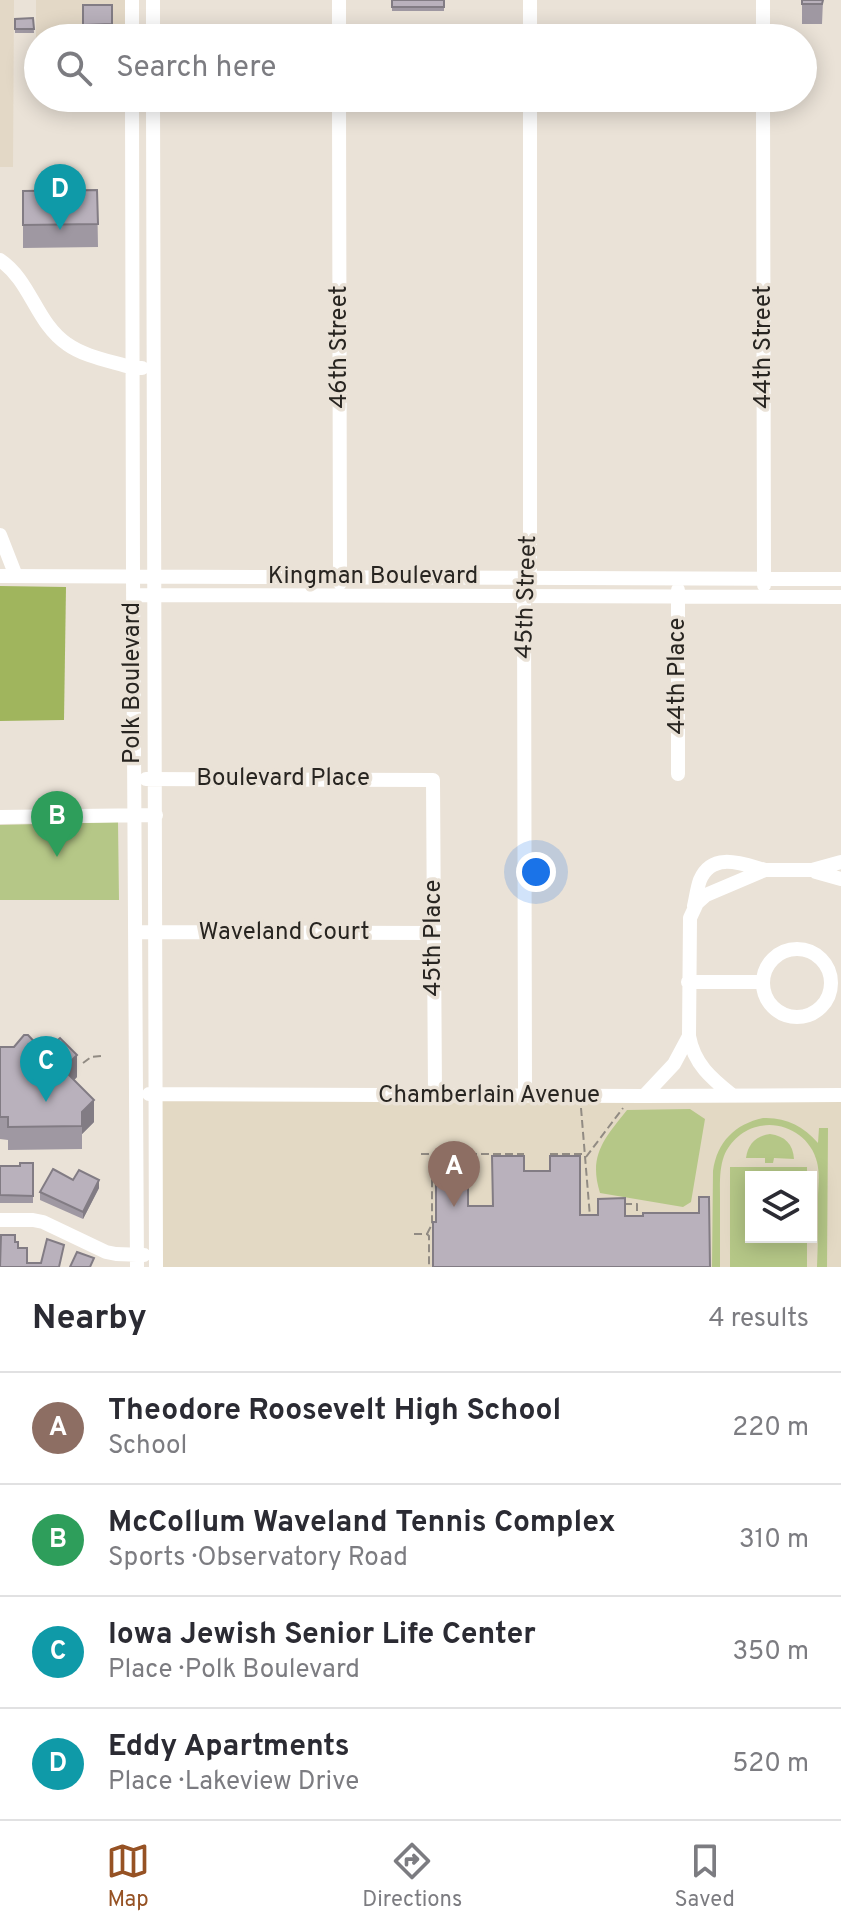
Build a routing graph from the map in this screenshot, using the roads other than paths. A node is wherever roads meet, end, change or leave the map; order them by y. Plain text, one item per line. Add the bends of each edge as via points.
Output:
1 (132, 0) edge
2 (153, 0) edge
3 (339, 0) edge
4 (530, 0) edge
5 (763, 0) edge
6 (132, 24) edge
7 (153, 24) edge
8 (339, 24) edge
9 (530, 24) edge
10 (763, 24) edge
11 (132, 112) edge
12 (153, 112) edge
13 (339, 112) edge
14 (530, 112) edge
15 (763, 112) edge
16 (133, 219) junction
17 (154, 219) junction
18 (0, 260) edge
19 (133, 368) junction
20 (154, 368) junction
21 (0, 535) edge
22 (0, 576) edge
23 (16, 576) junction
24 (133, 576) junction
25 (155, 576) junction
26 (340, 577) junction
27 (530, 578) junction
28 (678, 578) junction
29 (764, 579) junction
30 (841, 579) edge
31 (133, 595) junction
32 (155, 595) junction
33 (340, 596) junction
34 (524, 596) junction
35 (678, 597) junction
36 (764, 597) junction
37 (841, 597) edge
38 (678, 774) dead end
39 (134, 779) junction
40 (156, 779) junction
41 (433, 780) joint
42 (134, 815) junction
43 (156, 815) junction
44 (0, 817) edge
45 (841, 862) edge
46 (765, 870) junction
47 (812, 870) junction
48 (841, 879) edge
49 (693, 911) junction
50 (135, 932) junction
51 (156, 932) junction
52 (434, 933) junction
53 (688, 982) junction
54 (763, 982) junction
55 (836, 982) edge
56 (689, 1036) junction
57 (136, 1094) junction
58 (157, 1095) junction
59 (435, 1095) junction
60 (732, 1095) junction
61 (841, 1095) edge
62 (525, 1096) junction
63 (644, 1096) junction
64 (0, 1220) edge
65 (137, 1261) edge
66 (156, 1261) edge

1 - 6 street
2 - 7 street
3 - 8 street
4 - 9 street
5 - 10 street
11 - 16 street, Polk Boulevard
12 - 17 street, Polk Boulevard
13 - 26 street, 46th Street
14 - 27 street, 45th Street
15 - 29 street, 44th Street
16 - 17 street
16 - 19 street, Polk Boulevard
17 - 20 street, Polk Boulevard
18 - 19 street via 67,345
19 - 20 street
19 - 24 street, Polk Boulevard
20 - 25 street, Polk Boulevard
21 - 23 street
22 - 23 street, Kingman Boulevard
23 - 24 street, Kingman Boulevard
24 - 25 street, Kingman Boulevard
24 - 31 street, Polk Boulevard
25 - 26 street, Kingman Boulevard
25 - 32 street, Polk Boulevard
26 - 27 street, Kingman Boulevard
26 - 33 street, 46th Street
27 - 28 street, Kingman Boulevard
27 - 34 street, 45th Street
28 - 29 street, Kingman Boulevard
28 - 35 street, 44th Place
29 - 30 street, Kingman Boulevard
29 - 36 street, 44th Street
31 - 32 street, Kingman Boulevard
31 - 39 street, Polk Boulevard
32 - 33 street, Kingman Boulevard
32 - 40 street, Polk Boulevard
33 - 34 street, Kingman Boulevard
34 - 35 street, Kingman Boulevard
34 - 62 street, 45th Street
35 - 36 street, Kingman Boulevard
35 - 38 street, 44th Place
36 - 37 street, Kingman Boulevard
39 - 40 street, Boulevard Place
39 - 42 street, Polk Boulevard
40 - 41 street, Boulevard Place
40 - 43 street, Polk Boulevard
41 - 52 street, 45th Place
42 - 43 street
42 - 44 street
42 - 50 street, Polk Boulevard
43 - 51 street, Polk Boulevard
45 - 47 street
46 - 47 street
46 - 49 street via 706,895
46 - 49 street via 716,863 700,881
47 - 48 street
49 - 53 street
50 - 51 street, Waveland Court
50 - 57 street, Polk Boulevard
51 - 52 street, Waveland Court
51 - 58 street, Polk Boulevard
52 - 59 street, 45th Place
53 - 54 street
53 - 56 street
54 - 55 street via 777,955 798,949 817,955
54 - 55 street via 773,1007 793,1017 822,1006
56 - 60 street via 696,1060
56 - 63 street via 674,1064
57 - 58 street, Chamberlain Avenue
57 - 65 street, Polk Boulevard
58 - 59 street, Chamberlain Avenue
58 - 66 street, Polk Boulevard
59 - 62 street, Chamberlain Avenue
60 - 61 street, Chamberlain Avenue
60 - 63 street, Chamberlain Avenue
62 - 63 street, Chamberlain Avenue
64 - 65 street via 43,1222
65 - 66 street

